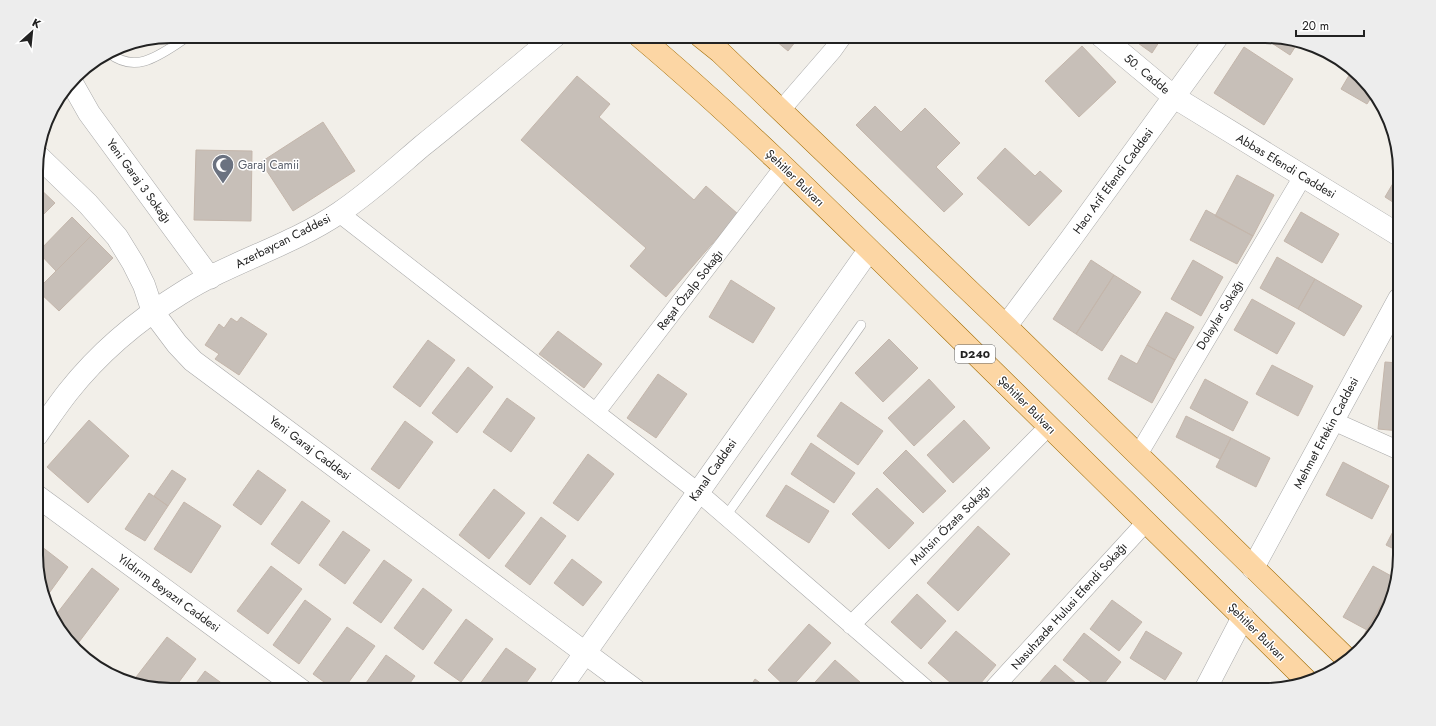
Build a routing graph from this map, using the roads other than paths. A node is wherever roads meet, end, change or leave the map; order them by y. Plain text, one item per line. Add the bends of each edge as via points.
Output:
1 (178, 43) edge
2 (547, 43) edge
3 (647, 43) edge
4 (709, 43) edge
5 (838, 43) edge
6 (1109, 43) edge
7 (1213, 43) edge
8 (115, 56) edge
9 (75, 88) edge
10 (1174, 97) junction
11 (781, 110) junction
12 (43, 161) edge
13 (783, 168) junction
14 (1303, 176) junction
15 (339, 213) junction
16 (1393, 231) edge
17 (869, 250) junction
18 (210, 278) junction
19 (1393, 310) edge
20 (154, 312) junction
21 (861, 325) dead end
22 (1006, 326) junction
23 (596, 412) junction
24 (1332, 421) junction
25 (1049, 426) junction
26 (43, 427) edge
27 (1393, 448) edge
28 (1138, 455) junction
29 (698, 492) junction
30 (43, 500) edge
31 (726, 516) junction
32 (1146, 522) junction
33 (1253, 568) junction
34 (1243, 617) junction
35 (851, 624) junction
36 (585, 653) junction
37 (1343, 655) edge
38 (1303, 677) edge
39 (292, 683) edge
40 (564, 683) edge
41 (626, 683) edge
42 (919, 683) edge
43 (998, 683) edge
44 (1209, 683) edge

1 - 8 lane via 152,59 139,63 126,62
2 - 15 street, Azerbaycan Caddesi via 374,188
3 - 13 main road, Şehitler Bulvarı / D240
4 - 11 main road
5 - 11 street
6 - 10 street, 50. Cadde
7 - 10 street, Hacı Arif Efendi Caddesi
9 - 18 street, Yeni Garaj 3 Sokağı via 89,113
10 - 14 street, Abbas Efendi Caddesi
10 - 22 street, Hacı Arif Efendi Caddesi
11 - 22 main road
12 - 20 street, Yeni Garaj Caddesi via 118,237 133,262
13 - 17 main road, Şehitler Bulvarı / D240
13 - 23 street, Reşat Özalp Sokağı
14 - 16 street, Abbas Efendi Caddesi
14 - 28 street, Dolaylar Sokağı
15 - 18 street, Azerbaycan Caddesi via 309,231
15 - 23 street
17 - 25 main road, Şehitler Bulvarı / D240
17 - 29 street, Kanal Caddesi
18 - 20 street, Azerbaycan Caddesi
19 - 24 street, Mehmet Ertekin Caddesi
20 - 26 street, Azerbaycan Caddesi via 97,360 68,392
20 - 36 street, Yeni Garaj Caddesi via 177,344 193,360
21 - 31 lane
22 - 28 main road
23 - 29 street
24 - 27 street
24 - 33 street, Mehmet Ertekin Caddesi
25 - 32 main road, Şehitler Bulvarı / D240
25 - 35 street, Muhsin Özata Sokağı
28 - 33 main road
29 - 31 street
29 - 36 street, Kanal Caddesi
30 - 39 street, Yıldırım Beyazıt Caddesi
31 - 35 street
32 - 34 main road, Şehitler Bulvarı / D240
32 - 43 street, Nasuhzade Hulusi Efendi Sokağı
33 - 37 main road
34 - 38 main road, Şehitler Bulvarı / D240
34 - 44 street
35 - 42 street
36 - 40 street, Kanal Caddesi
36 - 41 street, Yeni Garaj Caddesi

